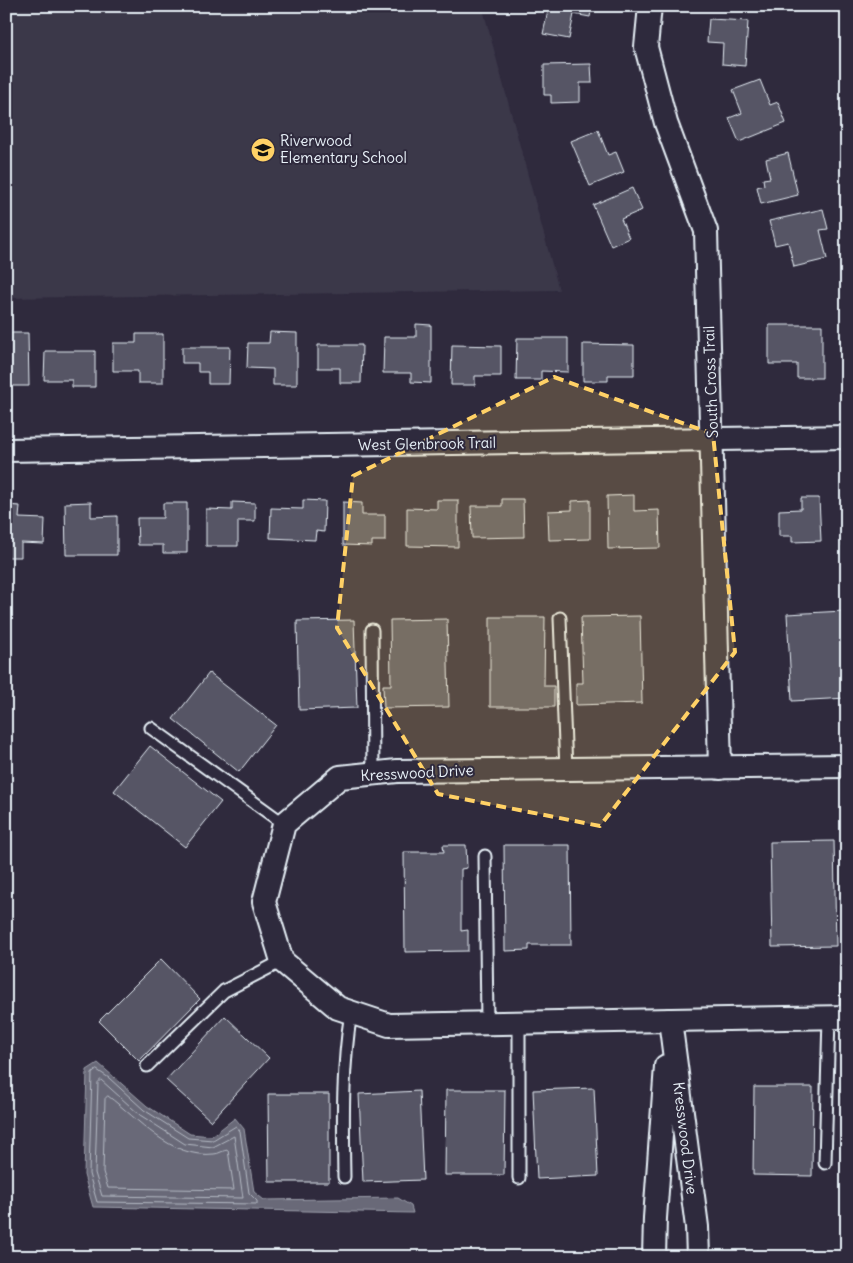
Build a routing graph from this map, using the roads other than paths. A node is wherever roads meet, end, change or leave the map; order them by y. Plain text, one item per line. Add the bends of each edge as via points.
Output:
1 (650, 6) edge
2 (847, 437) edge
3 (713, 440) junction
4 (6, 450) edge
5 (560, 618) dead end
6 (372, 630) dead end
7 (151, 728) dead end
8 (847, 766) edge
9 (720, 768) junction
10 (566, 770) junction
11 (373, 774) junction
12 (284, 824) junction
13 (485, 856) dead end
14 (282, 961) junction
15 (847, 967) edge
16 (351, 1012) junction
17 (841, 1017) edge
18 (670, 1020) junction
19 (487, 1023) junction
20 (520, 1023) junction
21 (147, 1066) dead end
22 (825, 1163) dead end
23 (344, 1177) dead end
24 (519, 1178) dead end
25 (654, 1257) edge
26 (698, 1257) edge

1 - 3 street, South Cross Trail via 646,47 666,123 706,231
2 - 3 street, West Glenbrook Trail
3 - 4 street, West Glenbrook Trail
3 - 9 street, South Cross Trail
5 - 10 lane
6 - 11 lane
7 - 12 lane
8 - 9 street, Kresswood Drive
9 - 10 street, Kresswood Drive
10 - 11 street, Kresswood Drive via 397,771
11 - 12 street, Kresswood Drive via 340,777
12 - 14 street via 264,902
13 - 19 lane
14 - 16 street via 338,1008
14 - 21 lane via 224,991
15 - 17 lane
16 - 19 street via 388,1024
16 - 23 lane via 342,1092
17 - 18 street
17 - 22 lane
18 - 20 street
18 - 25 street, Kresswood Drive
18 - 26 street, Kresswood Drive via 697,1226
19 - 20 street
20 - 24 lane

